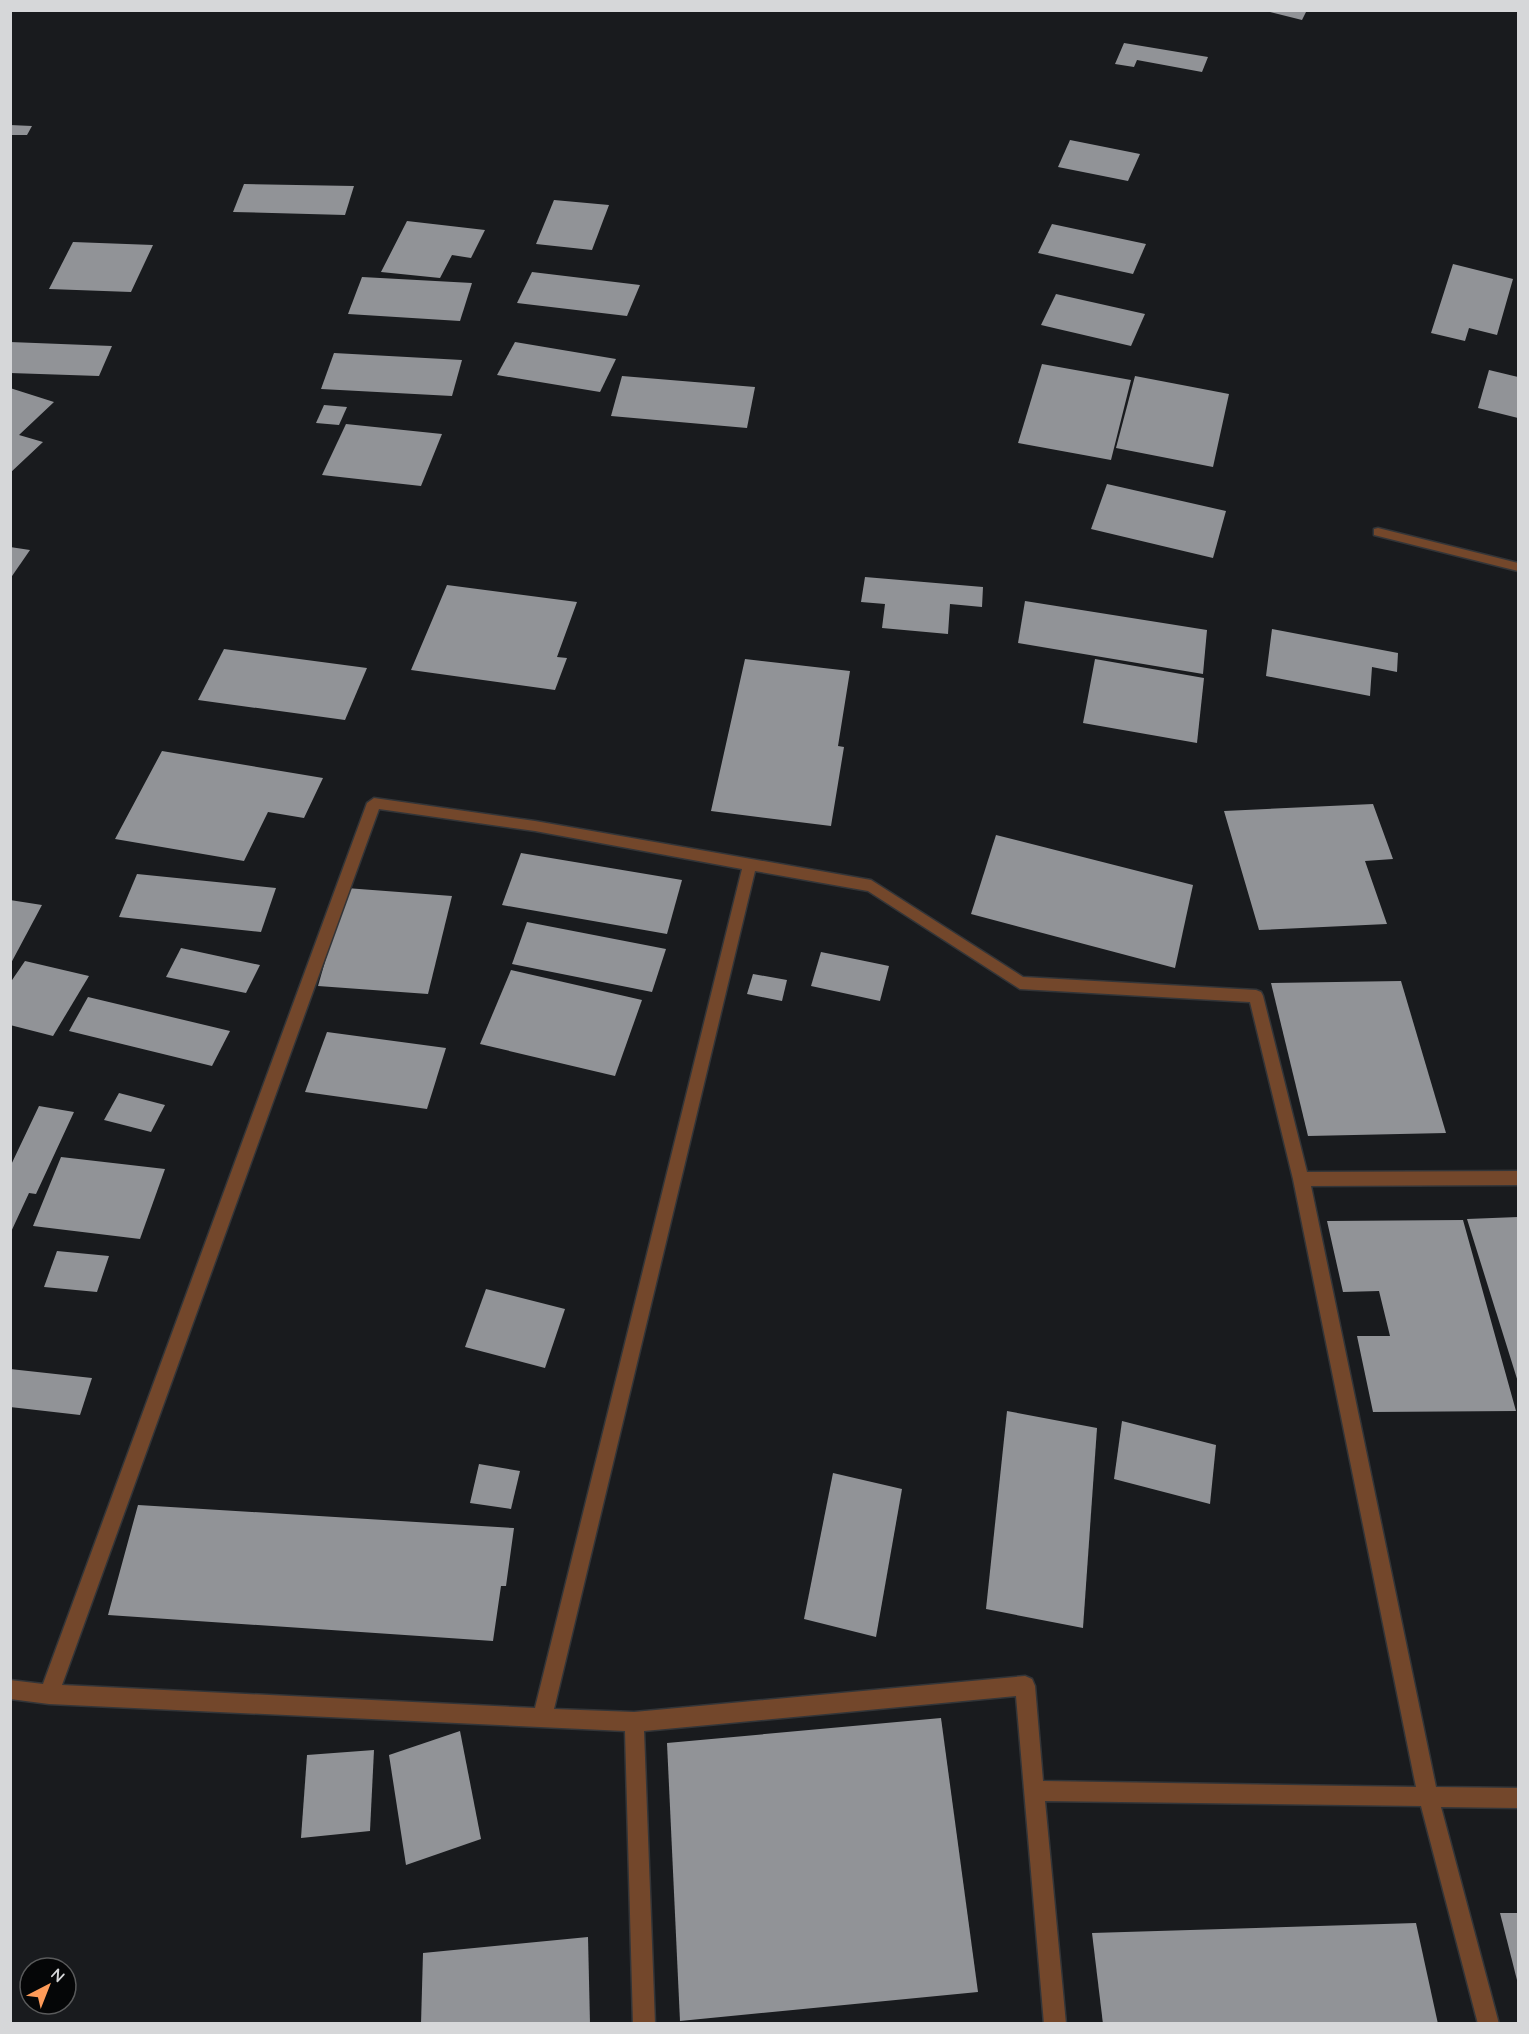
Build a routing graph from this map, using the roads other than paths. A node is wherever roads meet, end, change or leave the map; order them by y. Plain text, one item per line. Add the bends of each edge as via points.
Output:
1 (1378, 532) dead end
2 (1518, 567) edge
3 (750, 864) junction
4 (1518, 1178) edge
5 (1301, 1179) junction
6 (10, 1689) edge
7 (49, 1694) junction
8 (542, 1718) junction
9 (634, 1722) junction
10 (1034, 1791) junction
11 (1428, 1796) junction
12 (1518, 1798) edge
13 (644, 2024) edge
14 (1055, 2024) edge
15 (1489, 2024) edge

1 - 2 street
3 - 5 street via 872,886 1020,983 1256,996
3 - 7 street via 536,826 374,803
3 - 8 street
4 - 5 street
5 - 11 street
6 - 7 street
7 - 8 street
8 - 9 street
9 - 10 street via 1025,1686
9 - 13 street
10 - 11 street
10 - 14 street
11 - 12 street
11 - 15 street

